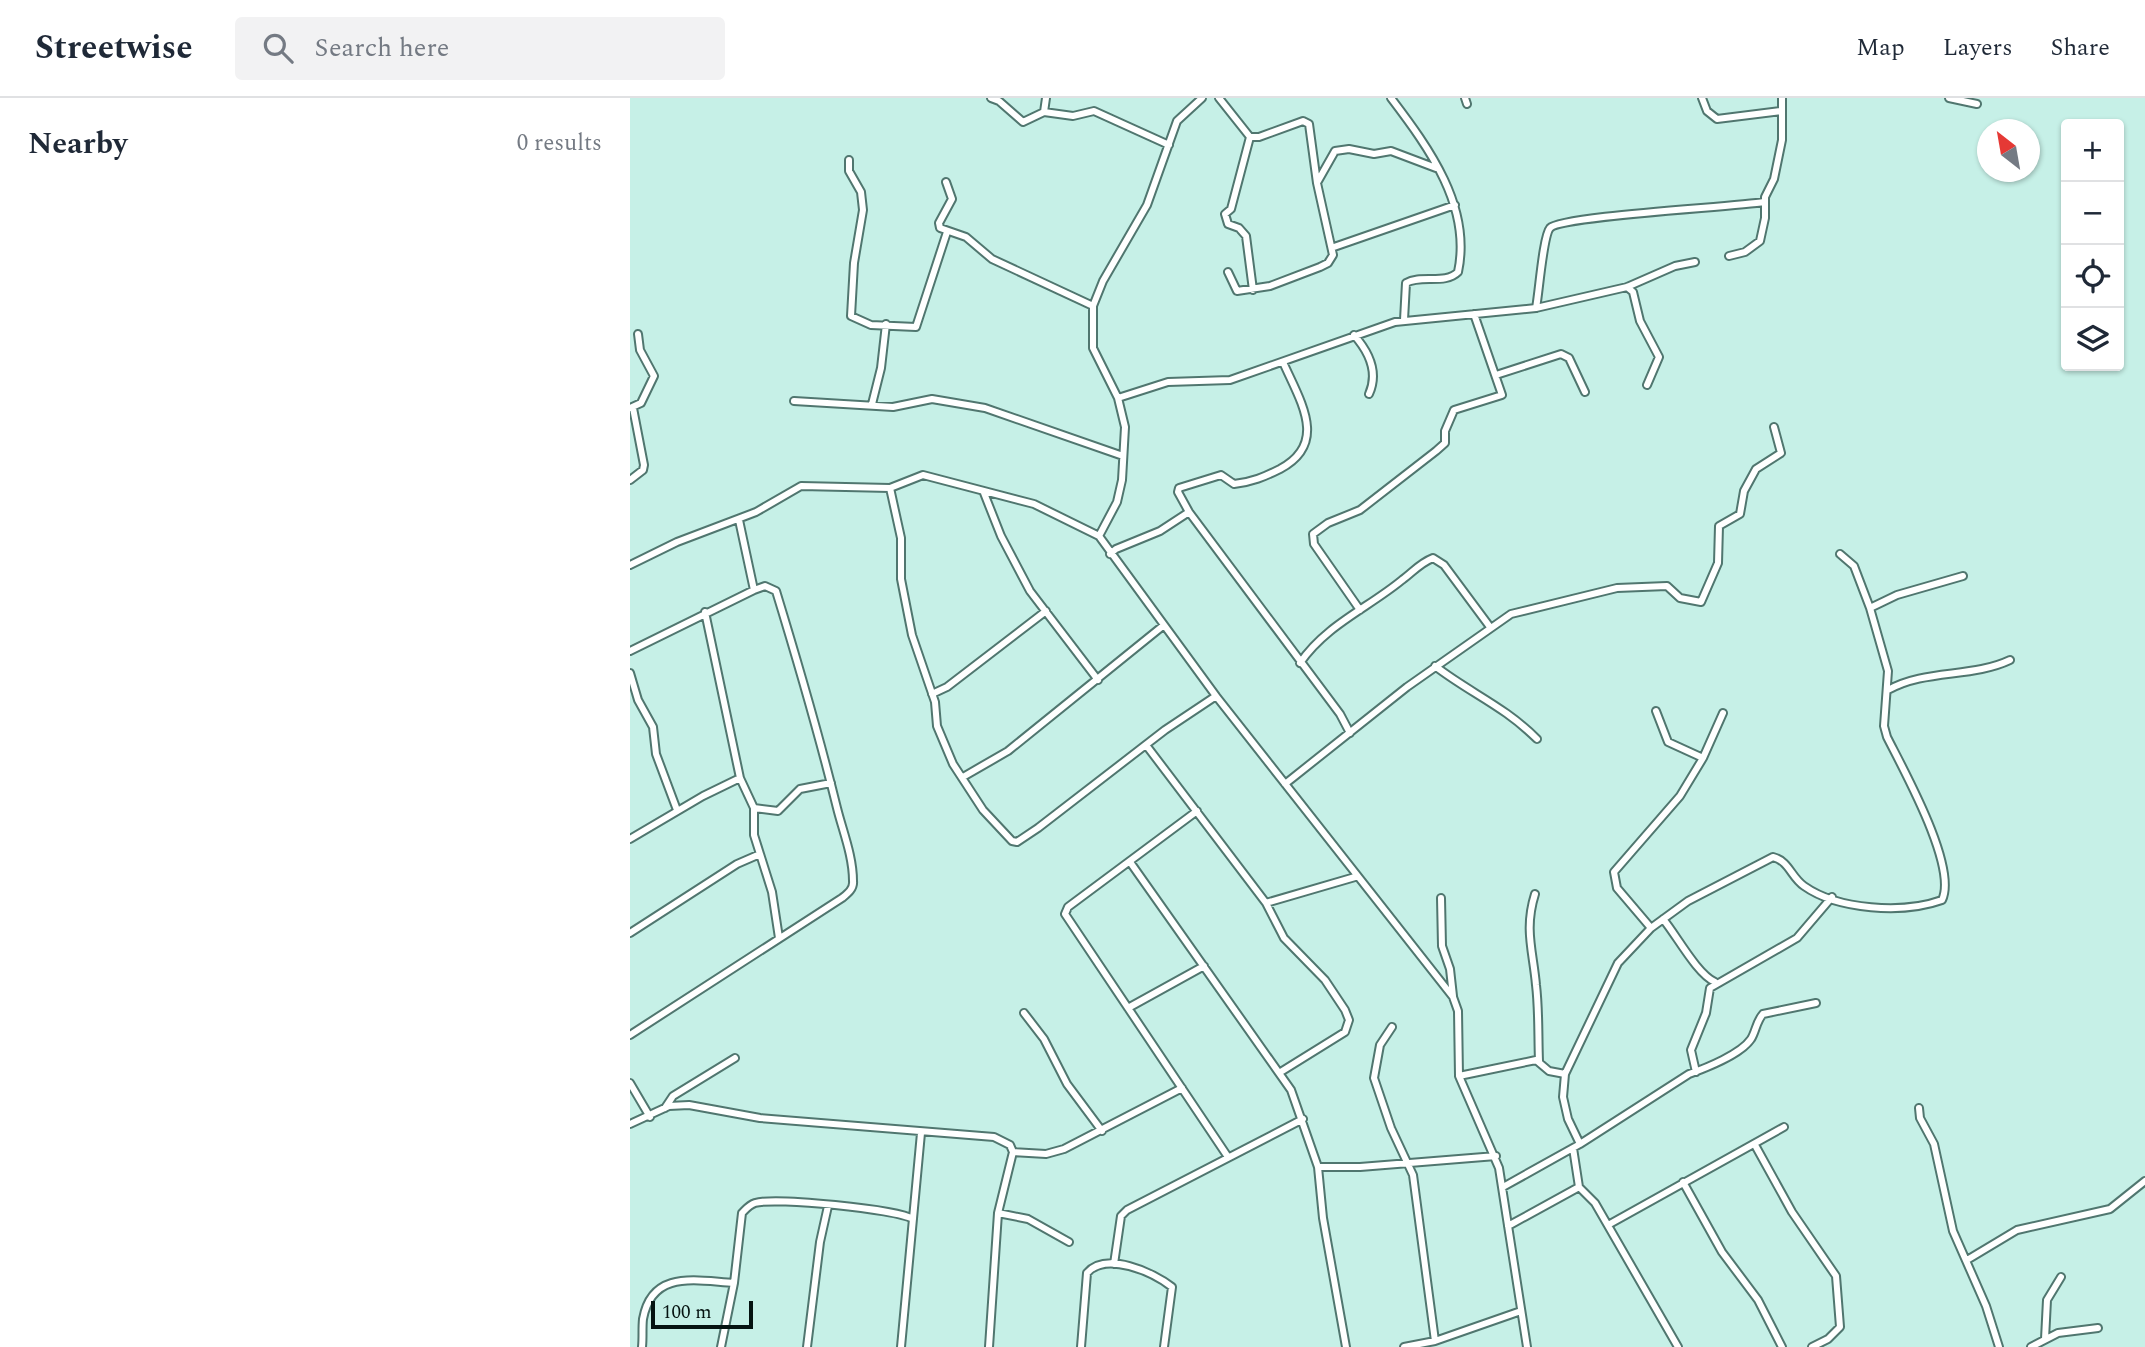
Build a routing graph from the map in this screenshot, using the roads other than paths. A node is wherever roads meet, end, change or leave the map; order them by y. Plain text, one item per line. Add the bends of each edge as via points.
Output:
1 (991, 98) edge
2 (1046, 98) edge
3 (1187, 98) edge
4 (1202, 98) edge
5 (1219, 98) edge
6 (1391, 98) edge
7 (1702, 98) edge
8 (1782, 98) edge
9 (1949, 98) edge
10 (1978, 104) dead end
11 (1190, 106) junction
12 (1781, 111) junction
13 (1044, 112) junction
14 (1250, 137) junction
15 (1169, 145) junction
16 (849, 160) dead end
17 (1438, 169) junction
18 (946, 182) dead end
19 (1317, 183) junction
20 (1764, 202) junction
21 (1455, 205) junction
22 (947, 232) junction
23 (1334, 247) junction
24 (1729, 256) dead end
25 (1695, 262) dead end
26 (1228, 272) dead end
27 (1627, 287) junction
28 (1253, 290) junction
29 (1093, 306) junction
30 (1536, 308) junction
31 (1474, 314) junction
32 (1404, 320) junction
33 (886, 324) junction
34 (638, 334) dead end
35 (1354, 335) junction
36 (1283, 362) junction
37 (1496, 375) junction
38 (1647, 384) dead end
39 (1585, 392) dead end
40 (1369, 394) dead end
41 (1118, 398) junction
42 (794, 401) dead end
43 (872, 404) junction
44 (631, 408) edge
45 (1774, 426) dead end
46 (1123, 456) junction
47 (630, 480) edge
48 (890, 488) junction
49 (984, 493) junction
50 (1189, 512) junction
51 (739, 520) junction
52 (1099, 536) junction
53 (1110, 554) junction
54 (1840, 554) dead end
55 (630, 565) edge
56 (1963, 576) dead end
57 (754, 590) junction
58 (1870, 608) junction
59 (1360, 610) junction
60 (1046, 611) junction
61 (705, 612) junction
62 (1164, 625) junction
63 (1490, 627) junction
64 (630, 651) edge
65 (2011, 660) dead end
66 (1300, 663) junction
67 (1435, 666) junction
68 (1888, 671) junction
69 (630, 673) edge
70 (1098, 680) junction
71 (1900, 683) junction
72 (1888, 690) junction
73 (932, 694) junction
74 (1216, 696) junction
75 (1657, 711) dead end
76 (1723, 713) dead end
77 (1350, 733) junction
78 (1537, 739) dead end
79 (1146, 745) junction
80 (1703, 758) junction
81 (740, 778) junction
82 (963, 778) junction
83 (831, 783) junction
84 (1285, 784) junction
85 (754, 808) junction
86 (677, 810) junction
87 (1197, 811) junction
88 (630, 839) edge
89 (760, 854) junction
90 (1130, 862) junction
91 (1355, 877) junction
92 (1535, 894) dead end
93 (1832, 897) junction
94 (1441, 898) dead end
95 (1266, 903) junction
96 (1663, 919) junction
97 (1651, 928) junction
98 (630, 933) edge
99 (779, 938) junction
100 (1204, 966) junction
101 (1716, 982) junction
102 (1452, 998) junction
103 (1816, 1003) dead end
104 (1128, 1009) junction
105 (1024, 1013) dead end
106 (1392, 1027) dead end
107 (630, 1035) edge
108 (735, 1058) dead end
109 (1539, 1061) junction
110 (1696, 1072) junction
111 (1279, 1073) junction
112 (1565, 1074) junction
113 (1459, 1076) junction
114 (630, 1083) edge
115 (1182, 1088) junction
116 (665, 1108) junction
117 (1919, 1108) dead end
118 (650, 1117) junction
119 (1303, 1119) junction
120 (630, 1124) edge
121 (1784, 1127) dead end
122 (1102, 1131) junction
123 (921, 1133) junction
124 (1755, 1145) junction
125 (1576, 1146) junction
126 (1013, 1152) junction
127 (1496, 1156) junction
128 (1228, 1157) junction
129 (1406, 1163) junction
130 (1318, 1167) junction
131 (2145, 1181) edge
132 (1683, 1182) junction
133 (1503, 1187) junction
134 (1578, 1187) junction
135 (828, 1206) junction
136 (914, 1210) junction
137 (998, 1213) junction
138 (905, 1214) junction
139 (914, 1219) junction
140 (1608, 1225) junction
141 (1508, 1226) junction
142 (1069, 1242) dead end
143 (1966, 1260) junction
144 (1114, 1264) junction
145 (2061, 1277) dead end
146 (734, 1283) junction
147 (1521, 1311) junction
148 (2098, 1328) dead end
149 (2045, 1339) junction
150 (1435, 1341) junction
151 (1823, 1345) edge
152 (642, 1347) edge
153 (721, 1347) edge
154 (807, 1347) edge
155 (901, 1347) edge
156 (989, 1347) edge
157 (1080, 1347) edge
158 (1164, 1347) edge
159 (1346, 1347) edge
160 (1404, 1347) edge
161 (1527, 1347) edge
162 (1678, 1347) edge
163 (1782, 1347) edge
164 (1812, 1347) edge
165 (1999, 1347) edge
166 (2031, 1347) edge

1 - 13 street via 1023,122
2 - 13 street
3 - 11 street
4 - 11 street
5 - 14 street
6 - 17 street
7 - 12 street via 1717,119
8 - 12 street
9 - 10 street
11 - 15 street via 1177,121
12 - 20 street via 1782,140
13 - 15 street via 1101,113
14 - 19 street via 1303,121 1309,124
14 - 28 street via 1231,209 1225,214 1228,224 1246,236
15 - 29 street via 1139,223
16 - 33 street via 863,210 849,314 866,324
17 - 19 street via 1391,151 1374,154 1342,149 1335,151
17 - 21 street
18 - 22 street via 952,199 939,223
19 - 23 street
20 - 24 street via 1760,241
20 - 30 street via 1557,224 1547,234
21 - 23 street
21 - 32 street via 1462,231 1458,272 1450,278 1417,278 1406,283
22 - 29 street via 962,235 992,259
22 - 33 street via 916,327
23 - 28 street via 1328,263
25 - 27 street
26 - 28 street via 1237,291
27 - 30 street
27 - 38 street via 1659,357
29 - 41 street via 1093,348
30 - 31 street
31 - 32 street
31 - 37 street
32 - 35 street
33 - 43 street
34 - 44 street via 640,350 654,376 641,403
35 - 36 street
35 - 40 street via 1371,362 1374,384
36 - 41 street via 1230,380 1168,382
36 - 50 street via 1304,410 1309,438 1305,450 1259,480 1234,484 1221,475 1179,488
37 - 39 street via 1561,354 1569,358
37 - 59 street via 1502,395 1454,410 1444,443 1436,452 1360,510 1313,534 1314,544
41 - 46 street via 1125,427
42 - 43 street
43 - 46 street via 893,407 932,399 985,408
44 - 47 street via 644,465
45 - 63 street via 1781,453 1756,469 1744,491 1740,514 1719,526 1718,563 1701,602 1680,598 1667,586 1629,586 1511,614
46 - 52 street via 1117,502
48 - 49 street via 915,476 932,476
48 - 51 street via 801,486
48 - 73 street via 912,635
49 - 52 street via 1034,505
49 - 60 street via 1022,577
50 - 53 street
50 - 66 street
51 - 55 street
51 - 57 street
52 - 53 street
53 - 62 street
54 - 58 street via 1854,566
56 - 58 street via 1897,594
57 - 61 street
57 - 83 street via 765,586 776,591
58 - 68 street
59 - 63 street via 1433,558 1444,565
59 - 66 street via 1325,633
60 - 70 street
60 - 73 street
61 - 64 street
61 - 81 street
62 - 70 street
62 - 74 street
63 - 67 street
65 - 71 street via 1988,671
66 - 77 street
67 - 77 street
67 - 78 street via 1505,709
68 - 71 street
68 - 72 street
69 - 86 street via 638,701 653,727 656,754
70 - 82 street via 1008,751
71 - 72 street
72 - 93 street via 1884,726 1937,843 1944,896 1938,901 1890,908 1861,908
73 - 82 street via 944,745
74 - 79 street
74 - 84 street
75 - 80 street via 1668,742
76 - 80 street
77 - 84 street
79 - 82 street via 1017,842 983,810
79 - 87 street
80 - 97 street via 1680,796 1614,872 1620,892
81 - 85 street
81 - 86 street
83 - 85 street via 800,789 778,811
83 - 99 street via 850,851 852,888
84 - 91 street
85 - 89 street via 752,827
86 - 88 street
87 - 90 street
87 - 95 street
89 - 98 street
89 - 99 street
90 - 100 street
90 - 104 street via 1068,907 1065,914
91 - 95 street
91 - 102 street
92 - 109 street via 1529,932
93 - 96 street via 1807,888 1783,861 1767,857
93 - 101 street via 1797,938
94 - 102 street via 1442,946 1450,969
95 - 111 street via 1284,937 1325,981 1349,1020 1345,1032
96 - 97 street
96 - 101 street via 1699,970
97 - 112 street via 1618,963
99 - 107 street
100 - 104 street
100 - 111 street
101 - 110 street via 1708,990 1706,1013 1691,1050
102 - 113 street via 1458,1011
103 - 110 street via 1769,1011 1745,1045
104 - 115 street
105 - 122 street
106 - 129 street via 1380,1045 1374,1078
108 - 116 street via 673,1096
109 - 112 street via 1549,1071
109 - 113 street
110 - 125 street
111 - 119 street
112 - 125 street via 1563,1097
113 - 127 street
114 - 118 street
115 - 122 street
115 - 128 street
116 - 118 street
116 - 123 street via 689,1105 760,1118
117 - 143 street via 1934,1144 1950,1221
118 - 120 street
119 - 128 street
119 - 130 street
121 - 124 street
122 - 126 street via 1046,1154
123 - 126 street via 994,1137 1010,1145
123 - 136 street
124 - 132 street
124 - 151 street via 1792,1212 1836,1276 1840,1327
125 - 133 street
125 - 134 street
126 - 137 street
127 - 129 street
127 - 133 street
128 - 144 street via 1127,1210 1121,1216
129 - 130 street
129 - 150 street via 1413,1175
130 - 159 street
131 - 143 street via 2110,1209 2017,1230
132 - 140 street
132 - 163 street via 1722,1252 1758,1300
133 - 141 street
134 - 140 street
134 - 141 street
135 - 138 street
135 - 146 street via 803,1201 759,1202 747,1208
135 - 154 street
136 - 138 street
136 - 139 street
137 - 142 street via 1028,1219
137 - 156 street
138 - 139 street
139 - 155 street
140 - 162 street
141 - 147 street
143 - 165 street
144 - 157 street via 1099,1265 1087,1273
144 - 158 street via 1172,1287
145 - 149 street via 2047,1300
146 - 152 street via 697,1279 670,1283 654,1293 643,1318
146 - 153 street
147 - 150 street
147 - 161 street
148 - 149 street via 2084,1327
149 - 166 street
150 - 160 street
151 - 164 street

